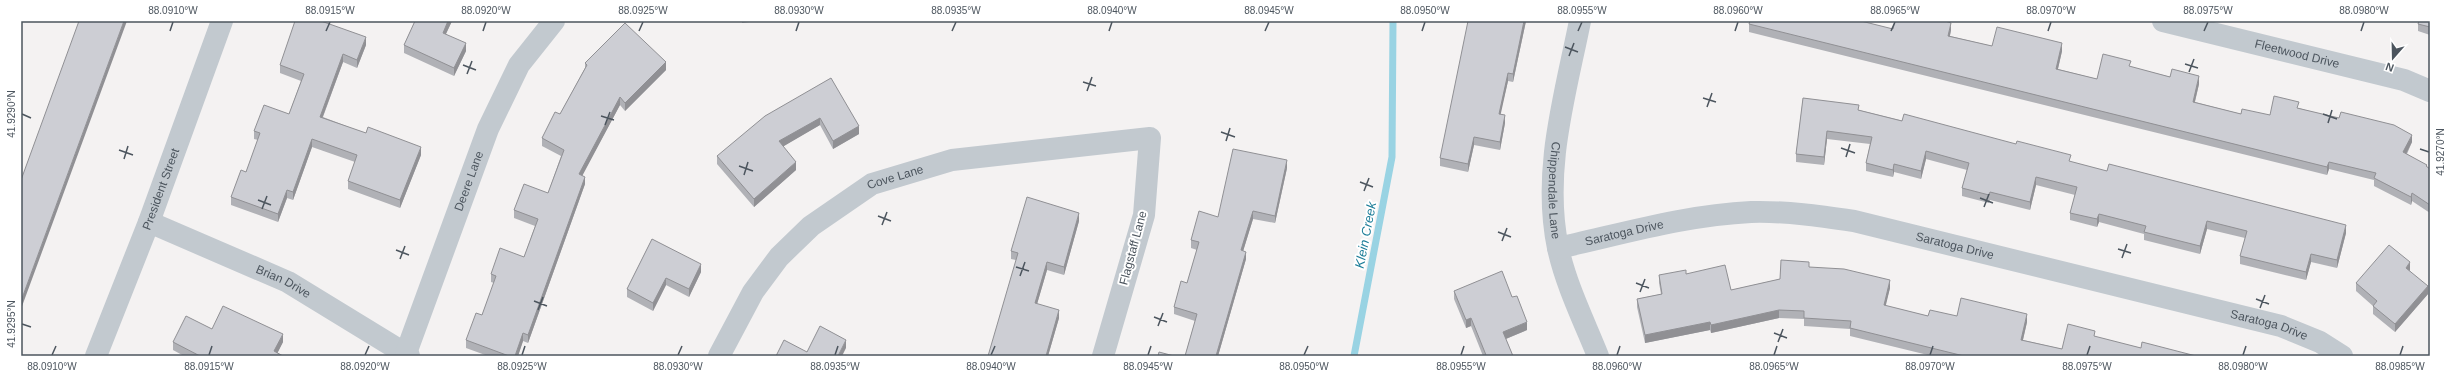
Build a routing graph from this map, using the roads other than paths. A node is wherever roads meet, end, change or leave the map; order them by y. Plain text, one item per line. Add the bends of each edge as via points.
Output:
1 (222, 21) edge
2 (554, 21) edge
3 (1580, 21) edge
4 (2163, 21) edge
5 (2430, 91) edge
6 (1150, 138) joint
7 (149, 222) junction
8 (1558, 248) junction
9 (407, 355) edge
10 (96, 356) edge
11 (719, 356) edge
12 (1103, 356) edge
13 (1598, 356) edge
14 (2342, 356) edge

1 - 7 street, President Street
2 - 9 street, Deere Lane via 519,65 488,129
3 - 8 street, Chippendale Lane via 1555,142 1551,189
4 - 5 street, Fleetwood Drive via 2404,80
6 - 11 street, Cove Lane via 952,160 872,184 811,226 779,257 753,292
6 - 12 street, Flagstaff Lane via 1144,215
7 - 9 street, Brian Drive via 288,282
7 - 10 street, President Street
8 - 13 street, Chippendale Lane via 1565,273
8 - 14 street, Saratoga Drive via 1688,219 1751,212 1796,213 1847,220 2281,326 2320,342

